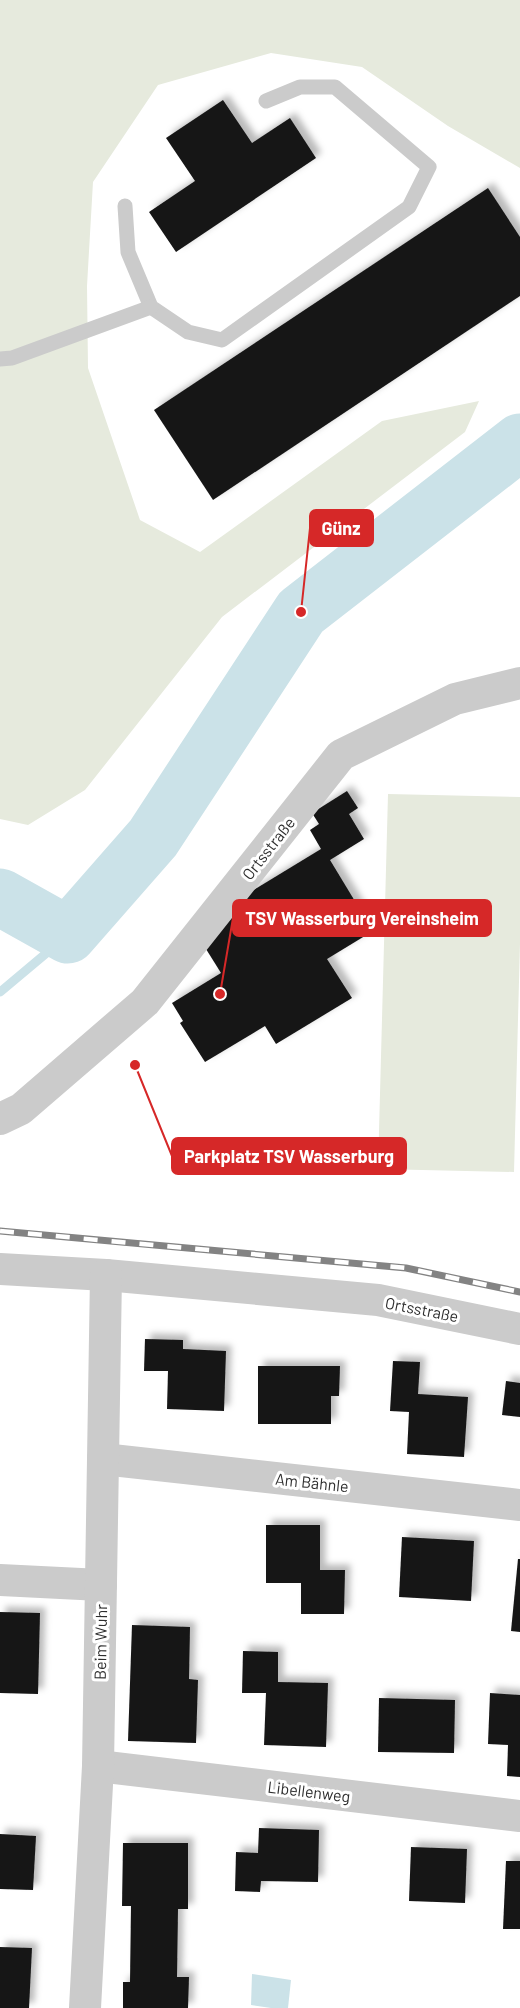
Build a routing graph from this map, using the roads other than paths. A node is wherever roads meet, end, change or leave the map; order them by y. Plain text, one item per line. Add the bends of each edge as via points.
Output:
1 (266, 101) dead end
2 (125, 206) dead end
3 (150, 306) junction
4 (0, 359) edge
5 (520, 683) edge
6 (0, 1119) edge
7 (0, 1269) edge
8 (106, 1275) junction
9 (520, 1329) edge
10 (103, 1459) junction
11 (520, 1504) edge
12 (0, 1580) edge
13 (101, 1585) junction
14 (98, 1766) junction
15 (520, 1816) edge
16 (86, 2008) edge

1 - 3 lane via 300,87 335,87 429,167 409,207 222,340 188,332
2 - 3 lane via 128,252
3 - 4 lane via 12,358
5 - 6 street, Ortsstraße via 455,699 341,755 145,1002 21,1109
7 - 8 street, Ortsstraße
8 - 9 street, Ortsstraße via 378,1300
8 - 10 street, Beim Wuhr
10 - 11 street, Am Bähnle
10 - 13 street, Beim Wuhr
12 - 13 street
13 - 14 street, Beim Wuhr
14 - 15 street, Libellenweg
14 - 16 street, Beim Wuhr

